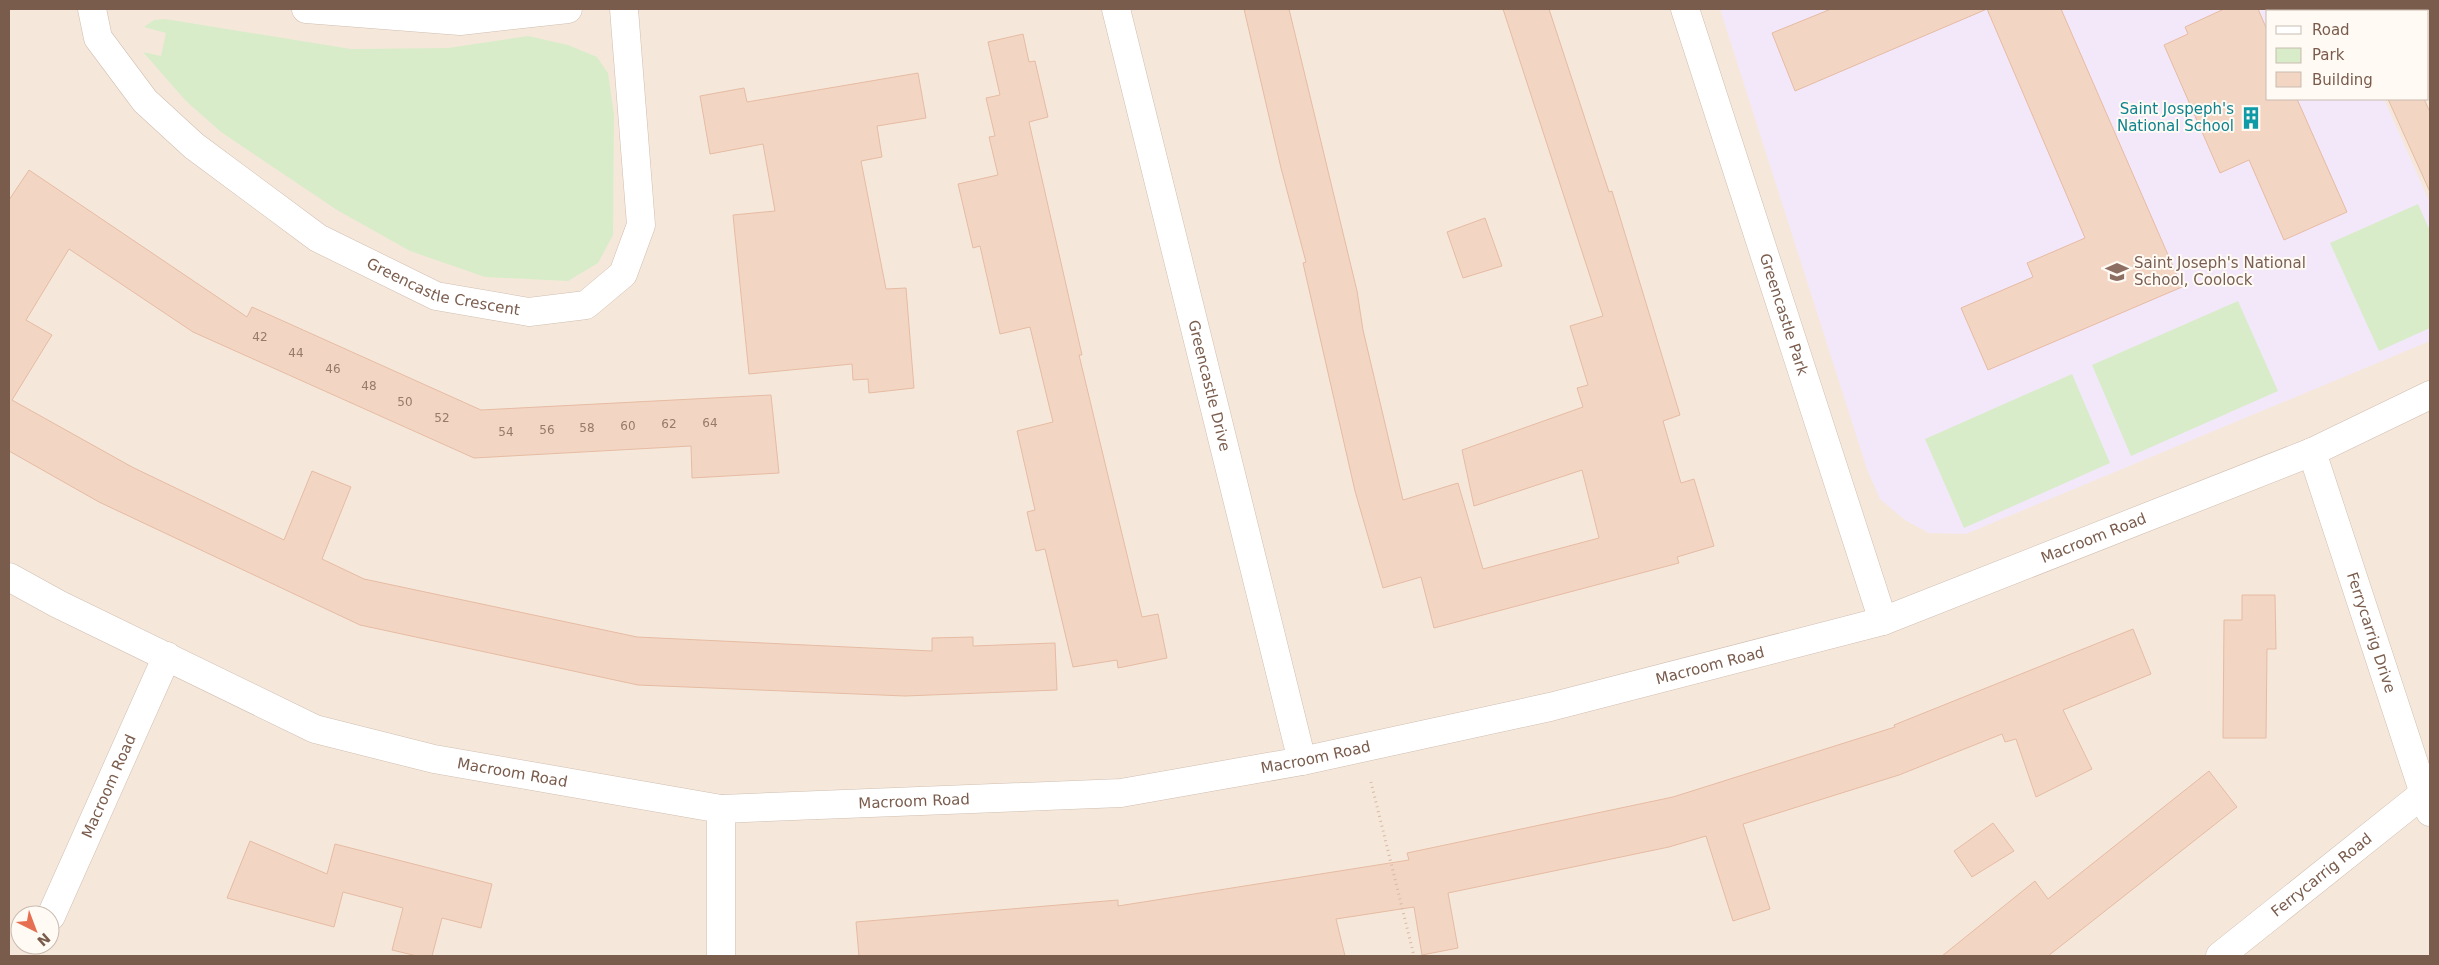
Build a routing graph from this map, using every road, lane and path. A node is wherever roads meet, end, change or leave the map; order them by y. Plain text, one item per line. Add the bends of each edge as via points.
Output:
1 (92, 9) edge
2 (306, 9) edge
3 (568, 9) edge
4 (624, 9) edge
5 (1116, 9) edge
6 (1685, 9) edge
7 (2430, 395) edge
8 (2312, 452) junction
9 (9, 578) edge
10 (1883, 621) junction
11 (167, 656) junction
12 (1362, 747) junction
13 (1302, 761) junction
14 (2427, 803) edge
15 (721, 809) junction
16 (56, 905) edge
17 (721, 956) edge
18 (1414, 956) edge
19 (2220, 956) edge

1 - 4 street, Greencastle Crescent via 98,38 145,101 194,146 318,238 436,296 529,312 586,305 623,274 641,225
2 - 3 street via 460,21
5 - 13 street, Greencastle Drive
6 - 10 street, Greencastle Park
7 - 8 street, Macroom Road
8 - 10 street, Macroom Road
8 - 14 street, Ferrycarrig Drive
9 - 11 street, Macroom Road
10 - 12 street, Macroom Road via 1550,707
11 - 15 street, Macroom Road via 314,729 434,759
11 - 16 street, Macroom Road
12 - 13 street, Macroom Road
12 - 18 path
13 - 15 street, Macroom Road via 1121,793
14 - 19 street, Ferrycarrig Road
15 - 17 street

